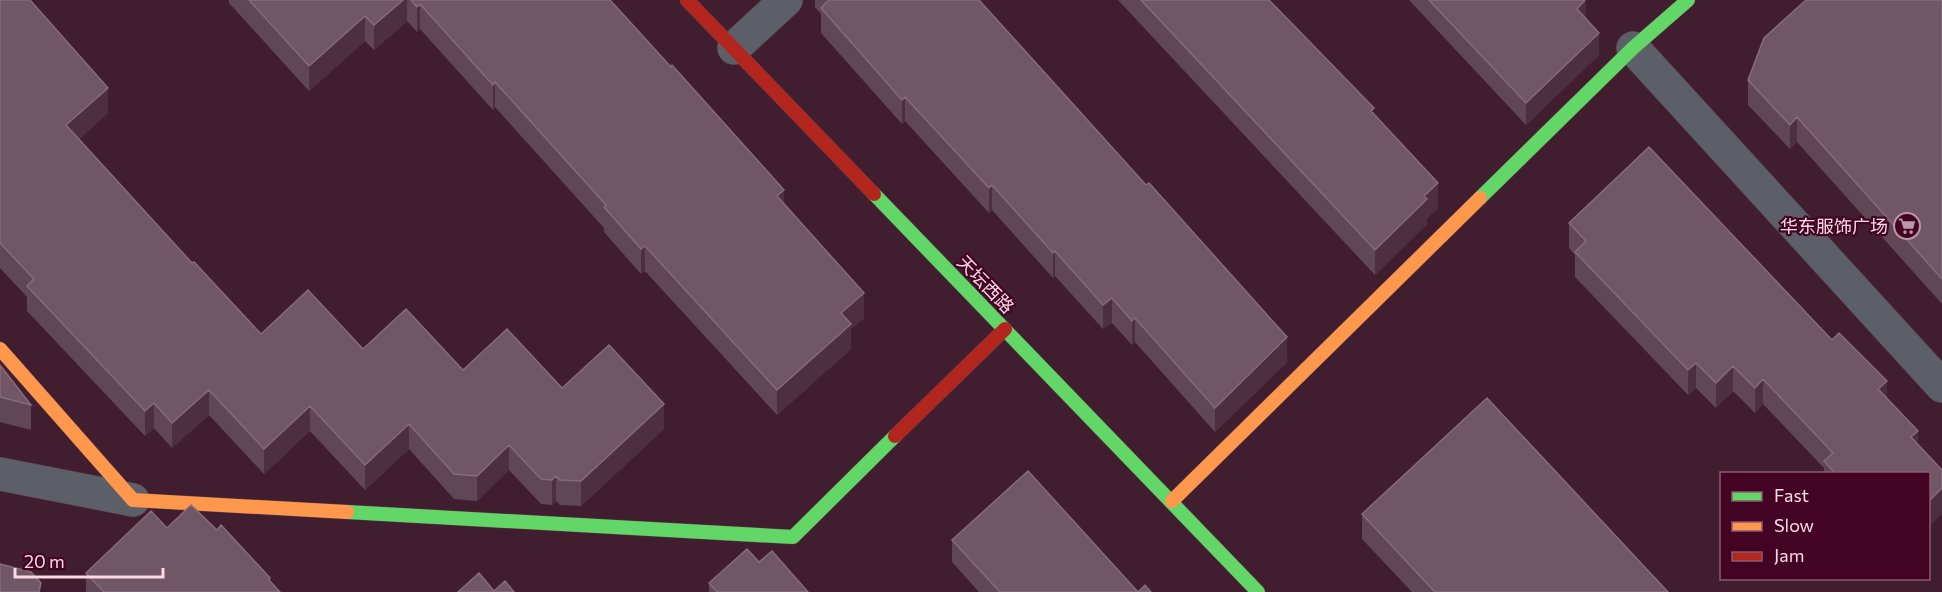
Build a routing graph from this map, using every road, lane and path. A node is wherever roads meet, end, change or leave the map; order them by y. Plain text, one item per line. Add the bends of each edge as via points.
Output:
1 (687, 0) edge
2 (786, 0) edge
3 (1688, 0) edge
4 (734, 48) junction
5 (1633, 48) junction
6 (1005, 329) junction
7 (0, 349) edge
8 (1942, 386) edge
9 (0, 474) edge
10 (134, 500) junction
11 (1172, 501) junction
12 (1258, 592) edge

1 - 4 street, 天坛西路
2 - 4 street
3 - 5 street
4 - 6 street, 天坛西路
5 - 8 street
5 - 11 street
6 - 10 street via 793,537
6 - 11 street, 天坛西路
7 - 10 street
9 - 10 street
11 - 12 street, 天坛西路

